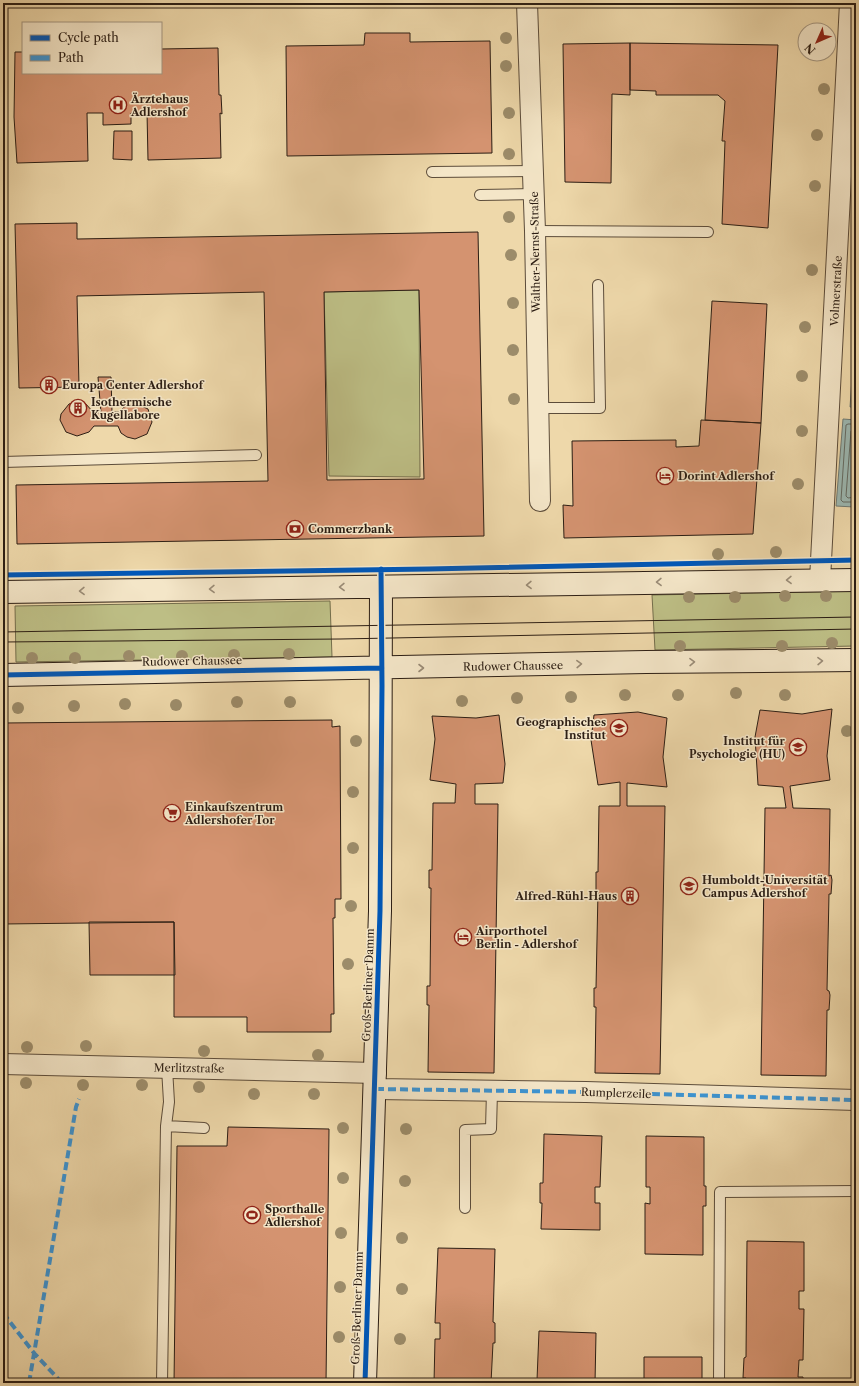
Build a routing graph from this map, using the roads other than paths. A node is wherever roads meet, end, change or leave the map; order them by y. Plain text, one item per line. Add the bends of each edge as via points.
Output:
1 (527, 3) edge
2 (850, 3) edge
3 (533, 171) junction
4 (432, 172) dead end
5 (534, 194) junction
6 (480, 195) dead end
7 (535, 231) junction
8 (708, 232) dead end
9 (598, 284) dead end
10 (537, 408) junction
11 (256, 455) dead end
12 (3, 462) edge
13 (540, 501) dead end
14 (820, 580) junction
15 (856, 580) edge
16 (381, 587) junction
17 (3, 592) edge
18 (856, 660) edge
19 (382, 668) junction
20 (3, 675) edge
21 (3, 1064) edge
22 (167, 1068) junction
23 (376, 1081) junction
24 (492, 1090) junction
25 (856, 1100) edge
26 (166, 1126) junction
27 (204, 1128) dead end
28 (856, 1191) edge
29 (465, 1208) dead end
30 (162, 1383) edge
31 (365, 1383) edge
32 (719, 1383) edge

1 - 3 street, Walther-Nernst-Straße
2 - 14 street, Volmerstraße
3 - 4 lane
3 - 5 street, Walther-Nernst-Straße
5 - 6 lane
5 - 7 street, Walther-Nernst-Straße
7 - 8 lane
7 - 10 street, Walther-Nernst-Straße
9 - 10 lane via 600,408
10 - 13 street, Walther-Nernst-Straße
11 - 12 lane
14 - 15 main road
14 -> 16 main road
16 -> 17 main road
16 - 19 main road, Groß-Berliner Damm
19 -> 18 main road, Rudower Chaussee
19 - 20 main road, Rudower Chaussee
19 - 23 main road, Groß-Berliner Damm
21 - 22 street, Merlitzstraße
22 - 23 street, Merlitzstraße
22 - 26 lane via 169,1102
23 - 24 street, Rumplerzeile
23 - 31 main road, Groß-Berliner Damm
24 - 25 street, Rumplerzeile
24 - 29 lane via 491,1129 465,1130
26 - 27 lane
26 - 30 lane
28 - 32 lane via 720,1192

